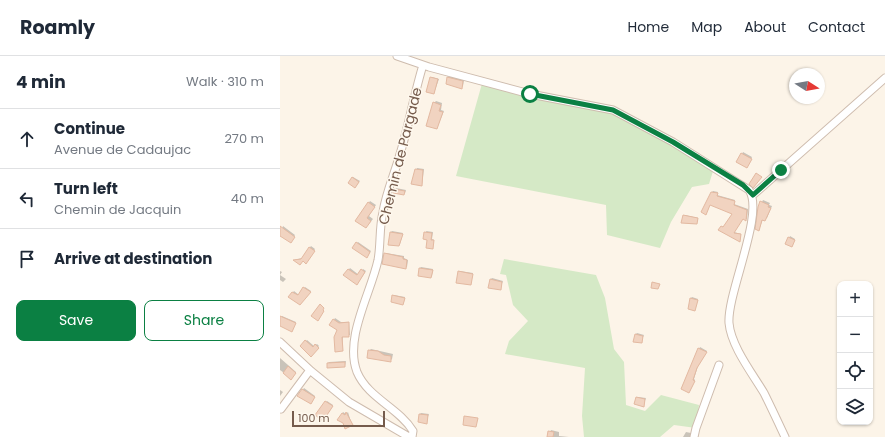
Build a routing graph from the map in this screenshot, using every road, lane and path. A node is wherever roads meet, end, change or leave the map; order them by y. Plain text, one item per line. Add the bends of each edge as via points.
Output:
1 (397, 56) edge
2 (423, 65) junction
3 (885, 78) edge
4 (753, 195) junction
5 (280, 342) edge
6 (719, 366) dead end
7 (310, 370) junction
8 (281, 409) edge
9 (410, 437) edge
10 (694, 437) edge
11 (785, 437) edge

1 - 2 street
2 - 4 street via 530,94 613,110 673,142 743,185
2 - 9 street, Chemin de Pargade via 383,210 378,260 362,310 355,345 355,363 360,377 377,397 408,424 413,431
3 - 4 street
4 - 11 street via 749,231 729,323 734,342 765,395
5 - 7 street
6 - 10 street
7 - 8 street
7 - 9 street via 349,402

